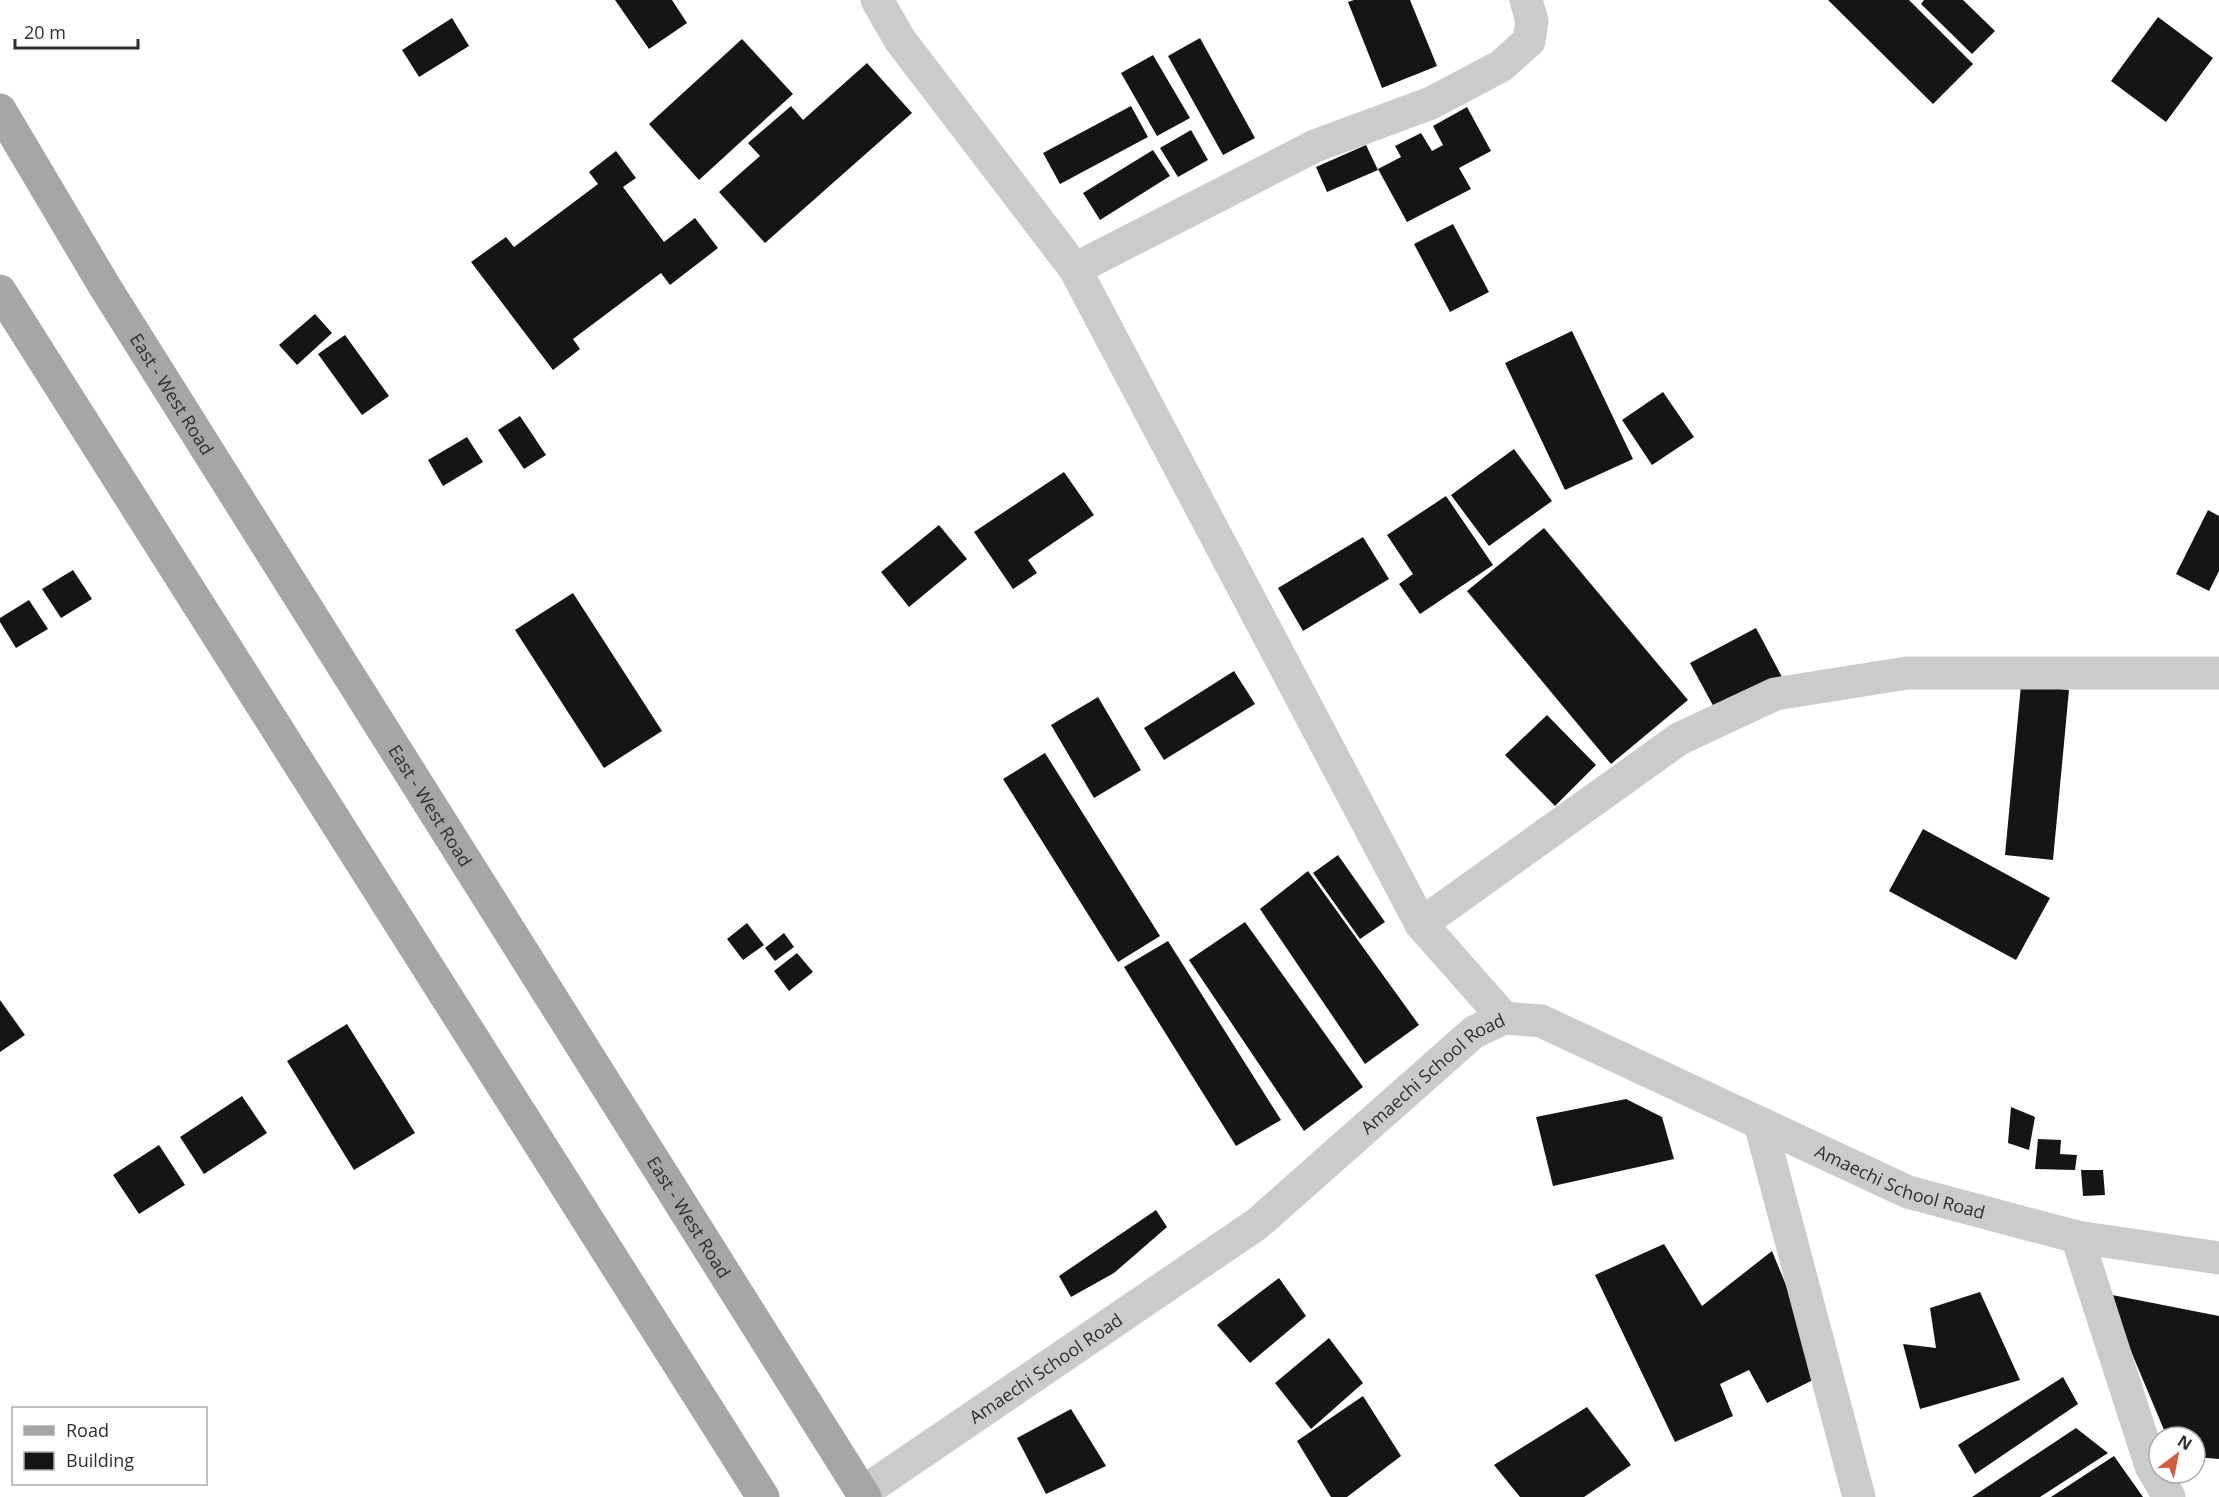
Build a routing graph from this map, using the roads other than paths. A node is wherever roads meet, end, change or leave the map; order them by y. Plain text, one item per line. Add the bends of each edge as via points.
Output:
1 (878, 0) edge
2 (1526, 0) edge
3 (0, 110) edge
4 (1075, 269) junction
5 (0, 291) edge
6 (2219, 673) edge
7 (1422, 924) junction
8 (1504, 1018) junction
9 (1760, 1123) junction
10 (2077, 1237) junction
11 (2219, 1258) edge
12 (863, 1495) edge
13 (763, 1497) edge
14 (1859, 1497) edge
15 (2169, 1497) edge

1 - 4 street via 900,40
2 - 4 street via 1532,21 1529,41 1501,66 1431,103 1315,146
3 - 12 main road, East - West Road via 112,298
4 - 7 street
5 - 13 main road
6 - 7 street via 1907,673 1775,694 1679,739
7 - 8 street
8 - 9 street, Amaechi School Road via 1541,1021
8 - 12 street, Amaechi School Road via 1474,1032 1257,1224
9 - 10 street, Amaechi School Road via 1908,1192
9 - 14 street
10 - 11 street, Amaechi School Road
10 - 15 street via 2151,1466

